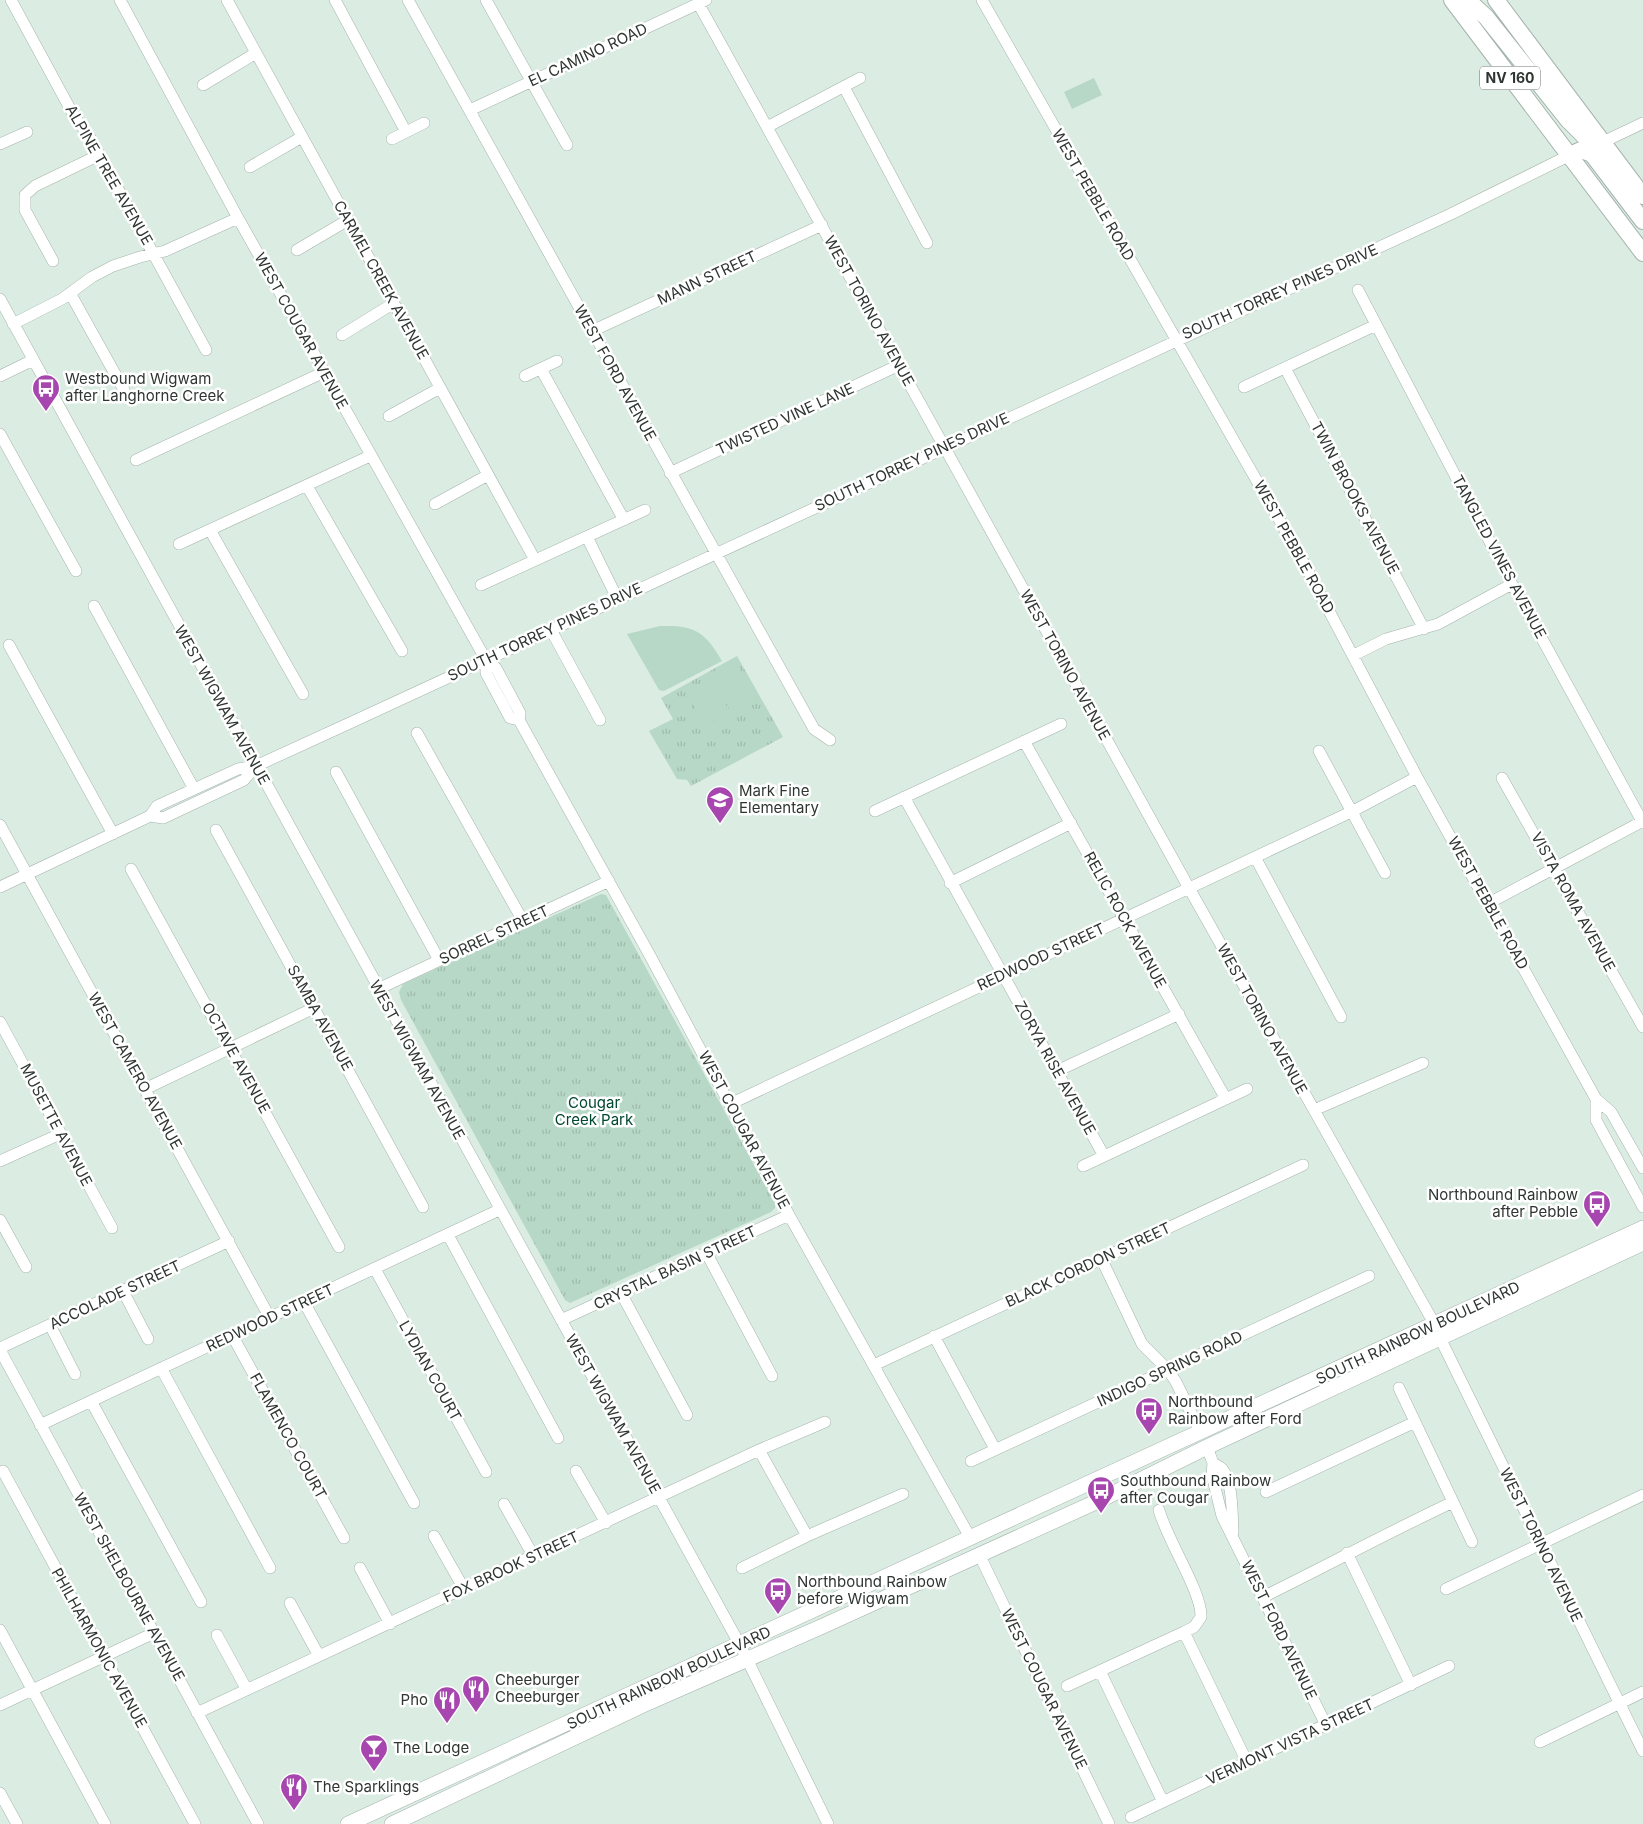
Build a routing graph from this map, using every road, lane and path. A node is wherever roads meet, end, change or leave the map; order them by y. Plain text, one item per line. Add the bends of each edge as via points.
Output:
1 (10, 0) edge
2 (120, 0) edge
3 (227, 0) edge
4 (334, 0) edge
5 (408, 0) edge
6 (486, 0) edge
7 (982, 0) edge
8 (1452, 0) edge
9 (1461, 0) edge
10 (1496, 0) edge
11 (702, 2) edge
12 (256, 53) junction
13 (860, 78) dead end
14 (531, 81) junction
15 (203, 85) dead end
16 (844, 87) junction
17 (470, 110) junction
18 (424, 123) dead end
19 (1643, 123) edge
20 (768, 127) junction
21 (27, 132) dead end
22 (406, 132) junction
23 (302, 137) junction
24 (392, 139) dead end
25 (1603, 142) junction
26 (0, 144) edge
27 (567, 145) dead end
28 (99, 156) junction
29 (1568, 156) junction
30 (250, 167) dead end
31 (1643, 196) edge
32 (238, 218) junction
33 (348, 220) junction
34 (1643, 220) edge
35 (822, 224) junction
36 (927, 243) dead end
37 (297, 250) dead end
38 (1643, 253) edge
39 (154, 254) junction
40 (53, 261) dead end
41 (1358, 290) dead end
42 (70, 293) junction
43 (0, 299) edge
44 (394, 303) junction
45 (14, 324) junction
46 (1376, 325) junction
47 (592, 331) junction
48 (342, 335) dead end
49 (1178, 339) junction
50 (206, 350) dead end
51 (33, 360) junction
52 (557, 361) dead end
53 (899, 365) junction
54 (1285, 368) junction
55 (541, 369) junction
56 (324, 372) junction
57 (0, 376) edge
58 (525, 376) dead end
59 (1244, 386) dead end
60 (440, 388) junction
61 (124, 390) dead end
62 (388, 416) dead end
63 (0, 434) edge
64 (944, 448) junction
65 (370, 456) junction
66 (136, 460) dead end
67 (670, 473) junction
68 (488, 475) junction
69 (307, 486) junction
70 (435, 504) dead end
71 (645, 510) dead end
72 (624, 520) junction
73 (210, 530) junction
74 (588, 537) junction
75 (179, 544) dead end
76 (715, 553) junction
77 (535, 560) junction
78 (76, 571) dead end
79 (1512, 584) junction
80 (481, 585) dead end
81 (617, 598) junction
82 (94, 606) dead end
83 (1424, 629) junction
84 (551, 630) junction
85 (9, 646) dead end
86 (402, 651) dead end
87 (1354, 655) junction
88 (486, 660) junction
89 (303, 694) dead end
90 (600, 720) dead end
91 (1061, 724) dead end
92 (418, 732) dead end
93 (830, 740) dead end
94 (1024, 741) junction
95 (1319, 751) dead end
96 (256, 766) junction
97 (336, 772) dead end
98 (1417, 777) junction
99 (1502, 778) dead end
100 (194, 789) junction
101 (904, 797) junction
102 (874, 811) dead end
103 (1353, 812) junction
104 (150, 816) junction
105 (1643, 822) edge
106 (1071, 823) junction
107 (0, 825) edge
108 (216, 830) dead end
109 (113, 834) junction
110 (1254, 858) junction
111 (1554, 868) junction
112 (131, 869) dead end
113 (1385, 873) dead end
114 (27, 874) junction
115 (609, 881) junction
116 (950, 882) junction
117 (0, 887) edge
118 (1189, 888) junction
119 (1489, 903) junction
120 (1125, 918) junction
121 (523, 921) junction
122 (440, 960) junction
123 (1003, 975) junction
124 (378, 988) junction
125 (314, 1008) junction
126 (1179, 1014) junction
127 (1341, 1017) dead end
128 (0, 1022) edge
129 (1643, 1027) edge
130 (231, 1049) junction
131 (1422, 1063) dead end
132 (1056, 1071) junction
133 (145, 1089) junction
134 (1247, 1089) dead end
135 (1226, 1099) junction
136 (1596, 1099) junction
137 (730, 1104) junction
138 (1314, 1110) junction
139 (60, 1134) junction
140 (1104, 1156) junction
141 (0, 1161) edge
142 (1303, 1165) dead end
143 (1083, 1166) dead end
144 (1643, 1168) edge
145 (423, 1207) dead end
146 (1643, 1207) edge
147 (500, 1210) junction
148 (789, 1215) junction
149 (0, 1220) edge
150 (112, 1228) dead end
151 (1643, 1228) edge
152 (448, 1235) junction
153 (229, 1241) junction
154 (1643, 1243) edge
155 (340, 1247) dead end
156 (707, 1254) junction
157 (1101, 1258) junction
158 (26, 1267) dead end
159 (375, 1269) junction
160 (1369, 1276) dead end
161 (123, 1291) junction
162 (621, 1293) junction
163 (304, 1302) junction
164 (270, 1318) junction
165 (561, 1320) junction
166 (50, 1325) junction
167 (1437, 1332) junction
168 (232, 1335) junction
169 (934, 1336) junction
170 (148, 1339) dead end
171 (0, 1349) edge
172 (874, 1365) junction
173 (161, 1368) junction
174 (1168, 1370) junction
175 (75, 1374) dead end
176 (772, 1376) dead end
177 (1399, 1388) dead end
178 (91, 1401) junction
179 (1270, 1401) junction
180 (687, 1415) dead end
181 (825, 1422) dead end
182 (1415, 1422) junction
183 (40, 1425) junction
184 (1201, 1433) junction
185 (558, 1438) dead end
186 (1207, 1447) junction
187 (995, 1449) junction
188 (759, 1450) junction
189 (971, 1462) dead end
190 (576, 1471) dead end
191 (3, 1472) dead end
192 (486, 1472) dead end
193 (1149, 1476) junction
194 (1266, 1492) dead end
195 (903, 1494) dead end
196 (1643, 1495) edge
197 (659, 1498) junction
198 (1453, 1502) junction
199 (414, 1503) dead end
200 (504, 1504) dead end
201 (1046, 1504) junction
202 (1159, 1510) dead end
203 (606, 1523) junction
204 (434, 1536) dead end
205 (807, 1536) junction
206 (344, 1538) dead end
207 (971, 1539) junction
208 (1472, 1542) dead end
209 (1540, 1545) junction
210 (1347, 1553) junction
211 (979, 1554) junction
212 (534, 1557) junction
213 (270, 1568) dead end
214 (360, 1568) dead end
215 (742, 1568) dead end
216 (910, 1586) junction
217 (464, 1589) junction
218 (1446, 1589) dead end
219 (1263, 1597) junction
220 (201, 1602) dead end
221 (290, 1603) dead end
222 (390, 1624) junction
223 (0, 1630) edge
224 (1184, 1632) junction
225 (154, 1633) junction
226 (217, 1635) dead end
227 (743, 1652) junction
228 (319, 1656) junction
229 (104, 1657) junction
230 (1449, 1666) dead end
231 (1100, 1671) junction
232 (1411, 1685) junction
233 (1067, 1686) dead end
234 (33, 1690) junction
235 (247, 1690) junction
236 (1643, 1692) edge
237 (1619, 1704) junction
238 (0, 1705) edge
239 (197, 1713) junction
240 (581, 1718) junction
241 (1326, 1725) junction
242 (1540, 1742) dead end
243 (1643, 1751) edge
244 (503, 1754) junction
245 (524, 1761) junction
246 (1247, 1762) junction
247 (0, 1793) edge
248 (437, 1802) junction
249 (1163, 1802) junction
250 (1131, 1817) dead end
251 (17, 1824) edge
252 (105, 1824) edge
253 (195, 1824) edge
254 (258, 1824) edge
255 (348, 1824) edge
256 (392, 1824) edge
257 (828, 1824) edge
258 (1109, 1824) edge

1 - 28 street, ALPINE TREE AVENUE
2 - 32 street, WEST COUGAR AVENUE
3 - 12 street, CARMEL CREEK AVENUE
4 - 22 street
5 - 17 street, WEST FORD AVENUE
6 - 14 street
7 - 49 street, WEST PEBBLE ROAD
8 - 29 highway, NV 160
9 - 25 highway via 1473,5 1486,17 1568,120 1584,136
10 - 25 highway, NV 160
11 - 14 street, EL CAMINO ROAD
11 - 20 street, WEST TORINO AVENUE
12 - 15 street
12 - 23 street, CARMEL CREEK AVENUE
13 - 16 street
14 - 17 street, EL CAMINO ROAD
14 - 27 street
16 - 20 street
16 - 36 street
17 - 47 street, WEST FORD AVENUE
18 - 22 street
19 - 25 street
20 - 35 street, WEST TORINO AVENUE
21 - 26 street
22 - 24 street
23 - 30 street
23 - 33 street, CARMEL CREEK AVENUE
25 - 31 highway, NV 160
28 - 39 street, ALPINE TREE AVENUE
28 - 40 street via 35,186 25,195 25,210
29 - 34 highway via 1581,150 1592,154
29 - 38 highway, NV 160
29 - 49 street, SOUTH TORREY PINES DRIVE via 1451,214
32 - 39 street
32 - 56 street, WEST COUGAR AVENUE
33 - 37 street
33 - 44 street, CARMEL CREEK AVENUE
35 - 47 street, MANN STREET
35 - 53 street, WEST TORINO AVENUE
39 - 42 street via 113,266 92,276
39 - 50 street, ALPINE TREE AVENUE
41 - 46 street, TANGLED VINES AVENUE
42 - 45 street
42 - 61 street
43 - 45 street, WEST WIGWAM AVENUE
44 - 48 street
44 - 60 street, CARMEL CREEK AVENUE
45 - 51 street, WEST WIGWAM AVENUE
46 - 54 street
46 - 79 street, TANGLED VINES AVENUE
47 - 67 street, WEST FORD AVENUE
49 - 64 street, SOUTH TORREY PINES DRIVE
49 - 87 street, WEST PEBBLE ROAD
51 - 57 street
51 - 96 street, WEST WIGWAM AVENUE
52 - 55 street
53 - 64 street, WEST TORINO AVENUE
53 - 67 street, TWISTED VINE LANE
54 - 59 street
54 - 83 street, TWIN BROOKS AVENUE
55 - 58 street
55 - 72 street
56 - 65 street, WEST COUGAR AVENUE
56 - 66 street
60 - 62 street
60 - 68 street, CARMEL CREEK AVENUE
63 - 78 street
64 - 76 street, SOUTH TORREY PINES DRIVE
64 - 118 street, WEST TORINO AVENUE
65 - 69 street
65 - 88 street, WEST COUGAR AVENUE
67 - 76 street, WEST FORD AVENUE
68 - 70 street
68 - 77 street, CARMEL CREEK AVENUE
69 - 73 street
69 - 86 street
71 - 72 street
72 - 74 street
73 - 75 street
73 - 89 street
74 - 77 street
74 - 81 street
76 - 81 street, SOUTH TORREY PINES DRIVE
76 - 93 street, WEST FORD AVENUE via 814,728
77 - 80 street
79 - 83 street
79 - 105 street, TANGLED VINES AVENUE
81 - 84 street, SOUTH TORREY PINES DRIVE
82 - 100 street
83 - 87 street via 1386,638
84 - 88 street, SOUTH TORREY PINES DRIVE
84 - 90 street
85 - 109 street
87 - 98 street, WEST PEBBLE ROAD
88 - 96 street, SOUTH TORREY PINES DRIVE
88 - 115 street, WEST COUGAR AVENUE via 486,673 510,718 519,720
91 - 94 street
92 - 121 street
94 - 101 street
94 - 106 street, RELIC ROCK AVENUE
95 - 103 street
96 - 100 street, SOUTH TORREY PINES DRIVE via 238,768
96 - 104 street, SOUTH TORREY PINES DRIVE via 244,780 163,818
96 - 124 street, WEST WIGWAM AVENUE
97 - 122 street
98 - 103 street, REDWOOD STREET
98 - 119 street, WEST PEBBLE ROAD
99 - 111 street, VISTA ROMA AVENUE
100 - 104 street, SOUTH TORREY PINES DRIVE via 157,806
101 - 102 street
101 - 116 street, ZORYA RISE AVENUE
103 - 110 street, REDWOOD STREET
103 - 113 street
104 - 109 street, SOUTH TORREY PINES DRIVE
105 - 111 street
106 - 116 street
106 - 120 street, RELIC ROCK AVENUE
107 - 114 street, WEST CAMERO AVENUE
108 - 125 street, SAMBA AVENUE
109 - 114 street, SOUTH TORREY PINES DRIVE
110 - 118 street, REDWOOD STREET
110 - 127 street
111 - 119 street
111 - 129 street, VISTA ROMA AVENUE
112 - 130 street, OCTAVE AVENUE
114 - 117 street, SOUTH TORREY PINES DRIVE
114 - 133 street, WEST CAMERO AVENUE
115 - 121 street, SORREL STREET
115 - 137 street, WEST COUGAR AVENUE
116 - 123 street, ZORYA RISE AVENUE
118 - 120 street, REDWOOD STREET
118 - 138 street, WEST TORINO AVENUE
119 - 136 street, WEST PEBBLE ROAD
120 - 123 street, REDWOOD STREET
120 - 126 street, RELIC ROCK AVENUE
121 - 122 street, SORREL STREET
122 - 124 street, SORREL STREET
123 - 132 street, ZORYA RISE AVENUE
123 - 137 street, REDWOOD STREET
124 - 147 street, WEST WIGWAM AVENUE
125 - 130 street
125 - 145 street, SAMBA AVENUE
126 - 132 street
126 - 135 street, RELIC ROCK AVENUE
128 - 139 street, MUSETTE AVENUE
130 - 133 street
130 - 155 street, OCTAVE AVENUE
131 - 138 street
132 - 140 street, ZORYA RISE AVENUE
133 - 153 street, WEST CAMERO AVENUE
134 - 135 street
135 - 140 street
136 - 144 street, WEST PEBBLE ROAD via 1611,1112
136 - 146 street, WEST PEBBLE ROAD via 1596,1120
137 - 148 street, WEST COUGAR AVENUE
138 - 167 street, WEST TORINO AVENUE
139 - 141 street
139 - 150 street, MUSETTE AVENUE
140 - 143 street
142 - 157 street, BLACK CORDON STREET
147 - 152 street, REDWOOD STREET
147 - 165 street, WEST WIGWAM AVENUE
148 - 156 street, CRYSTAL BASIN STREET
148 - 172 street, WEST COUGAR AVENUE
149 - 158 street
151 - 167 main road, SOUTH RAINBOW BOULEVARD via 1511,1290
152 - 159 street, REDWOOD STREET
152 - 185 street
153 - 161 street, ACCOLADE STREET
153 - 164 street, WEST CAMERO AVENUE
154 - 167 main road, SOUTH RAINBOW BOULEVARD
156 - 162 street, CRYSTAL BASIN STREET
156 - 176 street
157 - 169 street, BLACK CORDON STREET
157 - 174 street via 1142,1344
159 - 163 street, REDWOOD STREET
159 - 192 street, LYDIAN COURT
160 - 174 street, INDIGO SPRING ROAD
161 - 166 street, ACCOLADE STREET
161 - 170 street
162 - 165 street, CRYSTAL BASIN STREET
162 - 180 street
163 - 164 street, REDWOOD STREET
163 - 199 street
164 - 168 street, REDWOOD STREET
165 - 197 street, WEST WIGWAM AVENUE
166 - 171 street, ACCOLADE STREET
166 - 175 street
167 - 179 main road, SOUTH RAINBOW BOULEVARD
167 - 186 main road, SOUTH RAINBOW BOULEVARD via 1400,1349 1392,1360
167 - 209 street, WEST TORINO AVENUE
168 - 173 street, REDWOOD STREET
168 - 206 street, FLAMENCO COURT
169 - 172 street, BLACK CORDON STREET
169 - 187 street
171 - 183 street, WEST SHELBOURNE AVENUE
172 - 207 street, WEST COUGAR AVENUE
173 - 178 street, REDWOOD STREET
173 - 213 street
174 - 184 street
174 - 187 street, INDIGO SPRING ROAD
177 - 182 street
178 - 183 street, REDWOOD STREET
178 - 220 street
179 - 184 main road, SOUTH RAINBOW BOULEVARD
179 - 186 main road via 1248,1419 1214,1436
181 - 188 street, FOX BROOK STREET
182 - 194 street
182 - 198 street
183 - 225 street, WEST SHELBOURNE AVENUE
184 - 193 main road via 1195,1442 1161,1461
184 - 201 main road, SOUTH RAINBOW BOULEVARD
186 - 193 main road, SOUTH RAINBOW BOULEVARD
186 - 219 street, WEST FORD AVENUE via 1222,1516
187 - 189 street, INDIGO SPRING ROAD
188 - 197 street, FOX BROOK STREET
188 - 205 street
190 - 203 street
191 - 229 street, PHILHARMONIC AVENUE
193 - 211 main road, SOUTH RAINBOW BOULEVARD
195 - 205 street
196 - 209 street
197 - 203 street, FOX BROOK STREET
197 - 227 street, WEST WIGWAM AVENUE
198 - 208 street
198 - 210 street
200 - 212 street
201 - 207 main road, SOUTH RAINBOW BOULEVARD
201 - 211 main road via 1038,1516 990,1539
202 - 224 street via 1199,1602 1201,1617 1194,1627
203 - 212 street, FOX BROOK STREET
204 - 217 street
205 - 215 street
207 - 216 main road via 968,1546 924,1570
207 - 227 main road, SOUTH RAINBOW BOULEVARD
209 - 218 street
209 - 237 street, WEST TORINO AVENUE
210 - 219 street via 1326,1567
210 - 232 street
211 - 216 main road, SOUTH RAINBOW BOULEVARD
211 - 258 street, WEST COUGAR AVENUE
212 - 217 street, FOX BROOK STREET
214 - 222 street
216 - 227 main road, SOUTH RAINBOW BOULEVARD
217 - 222 street, FOX BROOK STREET
219 - 241 street, WEST FORD AVENUE
221 - 228 street
222 - 228 street, FOX BROOK STREET
223 - 234 street
224 - 231 street
224 - 246 street
225 - 229 street
225 - 239 street, WEST SHELBOURNE AVENUE
226 - 235 street
227 - 240 main road, SOUTH RAINBOW BOULEVARD
227 - 245 main road, SOUTH RAINBOW BOULEVARD
227 - 257 street, WEST WIGWAM AVENUE
228 - 235 street, FOX BROOK STREET
229 - 234 street
229 - 253 street, PHILHARMONIC AVENUE
230 - 232 street, VERMONT VISTA STREET
231 - 233 street
231 - 249 street
232 - 241 street, VERMONT VISTA STREET
234 - 238 street
234 - 252 street
235 - 239 street, FOX BROOK STREET
236 - 237 street
237 - 242 street
237 - 243 street, WEST TORINO AVENUE
239 - 254 street, WEST SHELBOURNE AVENUE
240 - 244 main road, SOUTH RAINBOW BOULEVARD
240 - 245 main road via 555,1740 528,1752
241 - 246 street, VERMONT VISTA STREET
244 - 248 main road via 492,1770
244 - 255 main road, SOUTH RAINBOW BOULEVARD
245 - 248 main road, SOUTH RAINBOW BOULEVARD
246 - 249 street, VERMONT VISTA STREET
247 - 251 street
248 - 256 main road, SOUTH RAINBOW BOULEVARD
249 - 250 street, VERMONT VISTA STREET

